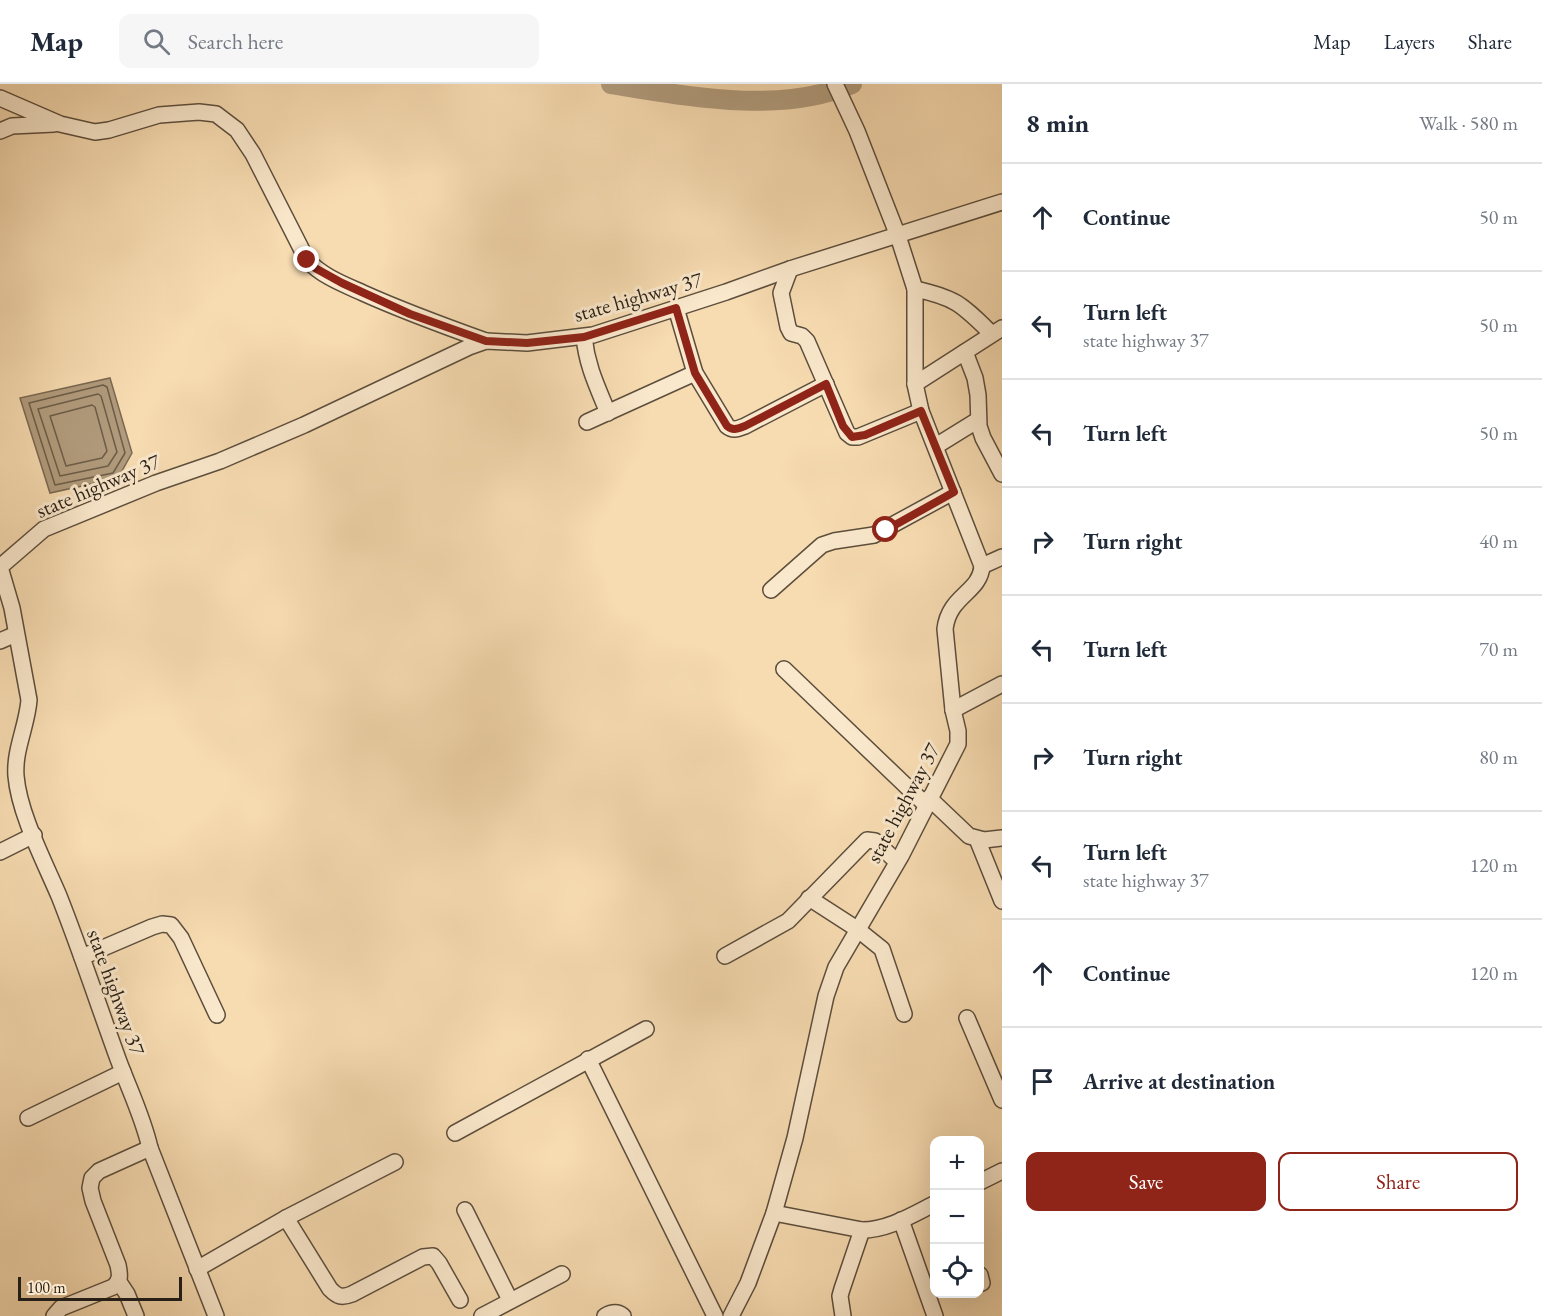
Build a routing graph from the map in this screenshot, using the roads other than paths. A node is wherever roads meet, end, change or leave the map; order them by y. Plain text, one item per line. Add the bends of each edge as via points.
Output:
1 (835, 84) edge
2 (0, 98) edge
3 (60, 124) junction
4 (0, 130) edge
5 (1002, 202) edge
6 (898, 236) junction
7 (790, 269) junction
8 (915, 289) junction
9 (676, 308) junction
10 (997, 331) edge
11 (584, 337) junction
12 (486, 341) junction
13 (965, 352) junction
14 (695, 373) junction
15 (826, 384) junction
16 (915, 384) junction
17 (921, 411) junction
18 (608, 413) junction
19 (978, 420) junction
20 (587, 422) dead end
21 (936, 446) junction
22 (1002, 474) edge
23 (954, 492) junction
24 (1002, 557) edge
25 (982, 566) junction
26 (0, 567) edge
27 (771, 590) dead end
28 (16, 634) junction
29 (0, 641) edge
30 (784, 669) dead end
31 (1002, 684) edge
32 (953, 710) junction
33 (927, 801) junction
34 (34, 835) junction
35 (1002, 838) edge
36 (977, 839) junction
37 (0, 852) edge
38 (897, 862) junction
39 (809, 898) junction
40 (1002, 901) edge
41 (856, 929) junction
42 (726, 956) dead end
43 (82, 957) junction
44 (904, 1014) dead end
45 (217, 1015) dead end
46 (968, 1018) dead end
47 (646, 1029) dead end
48 (588, 1059) junction
49 (123, 1072) junction
50 (1002, 1100) edge
51 (28, 1118) dead end
52 (455, 1133) dead end
53 (150, 1148) junction
54 (395, 1162) dead end
55 (1000, 1177) edge
56 (984, 1181) edge
57 (930, 1206) edge
58 (465, 1210) dead end
59 (774, 1213) junction
60 (286, 1218) junction
61 (902, 1220) junction
62 (862, 1230) junction
63 (197, 1269) junction
64 (562, 1274) dead end
65 (119, 1282) junction
66 (460, 1300) dead end
67 (510, 1300) junction
68 (54, 1316) edge
69 (136, 1316) edge
70 (216, 1316) edge
71 (482, 1316) edge
72 (605, 1316) edge
73 (623, 1316) edge
74 (715, 1316) edge
75 (731, 1316) edge
76 (843, 1316) edge
77 (935, 1316) edge

1 - 6 street
2 - 3 street
3 - 4 street
3 - 12 street via 95,132 159,115 216,114 237,130 253,154 307,260 315,268 410,314
5 - 6 street, state highway 37
6 - 7 street, state highway 37
6 - 8 street
7 - 9 street, state highway 37
7 - 15 street via 781,293 788,327 791,333 807,341
8 - 10 street via 941,294 959,303
8 - 16 street
9 - 11 street, state highway 37
9 - 14 street
10 - 13 street
11 - 12 street, state highway 37 via 527,343
11 - 18 street via 586,359
12 - 26 street, state highway 37 via 220,461 44,529
13 - 16 street
13 - 19 street via 976,387
14 - 15 street via 727,426 737,430
14 - 18 street
15 - 17 street via 843,426 852,437
16 - 17 street
17 - 21 street
18 - 20 street
19 - 21 street
19 - 22 street
21 - 23 street
23 - 25 street
23 - 27 street via 874,535 822,545
24 - 25 street
25 - 32 street, state highway 37 via 977,582 955,603 946,619
26 - 28 street, state highway 37
28 - 29 street
28 - 34 street, state highway 37 via 29,700 16,775 23,809
30 - 33 street
31 - 32 street
32 - 33 street, state highway 37 via 958,744
33 - 36 street
33 - 38 street, state highway 37
34 - 37 street
34 - 43 street, state highway 37
35 - 36 street
36 - 40 street
38 - 39 street via 875,841 867,840
38 - 41 street, state highway 37
39 - 41 street
39 - 42 street via 782,926
41 - 44 street via 882,950
41 - 59 street, state highway 37 via 836,966 826,996
43 - 45 street via 152,927 171,925
43 - 49 street, state highway 37
46 - 50 street
47 - 48 street
48 - 52 street
48 - 74 street
49 - 51 street
49 - 53 street, state highway 37
53 - 63 street, state highway 37
53 - 65 street via 99,1171 92,1178 93,1202 121,1276
54 - 60 street
55 - 56 street
57 - 61 street
58 - 67 street
59 - 62 street
59 - 75 street, state highway 37
60 - 63 street
60 - 66 street via 337,1296 352,1294 423,1257 433,1256
61 - 62 street via 875,1230
61 - 77 street
62 - 76 street via 840,1296
63 - 70 street, state highway 37
64 - 67 street
65 - 68 street via 61,1308
65 - 69 street
67 - 71 street
72 - 73 street via 619,1312

